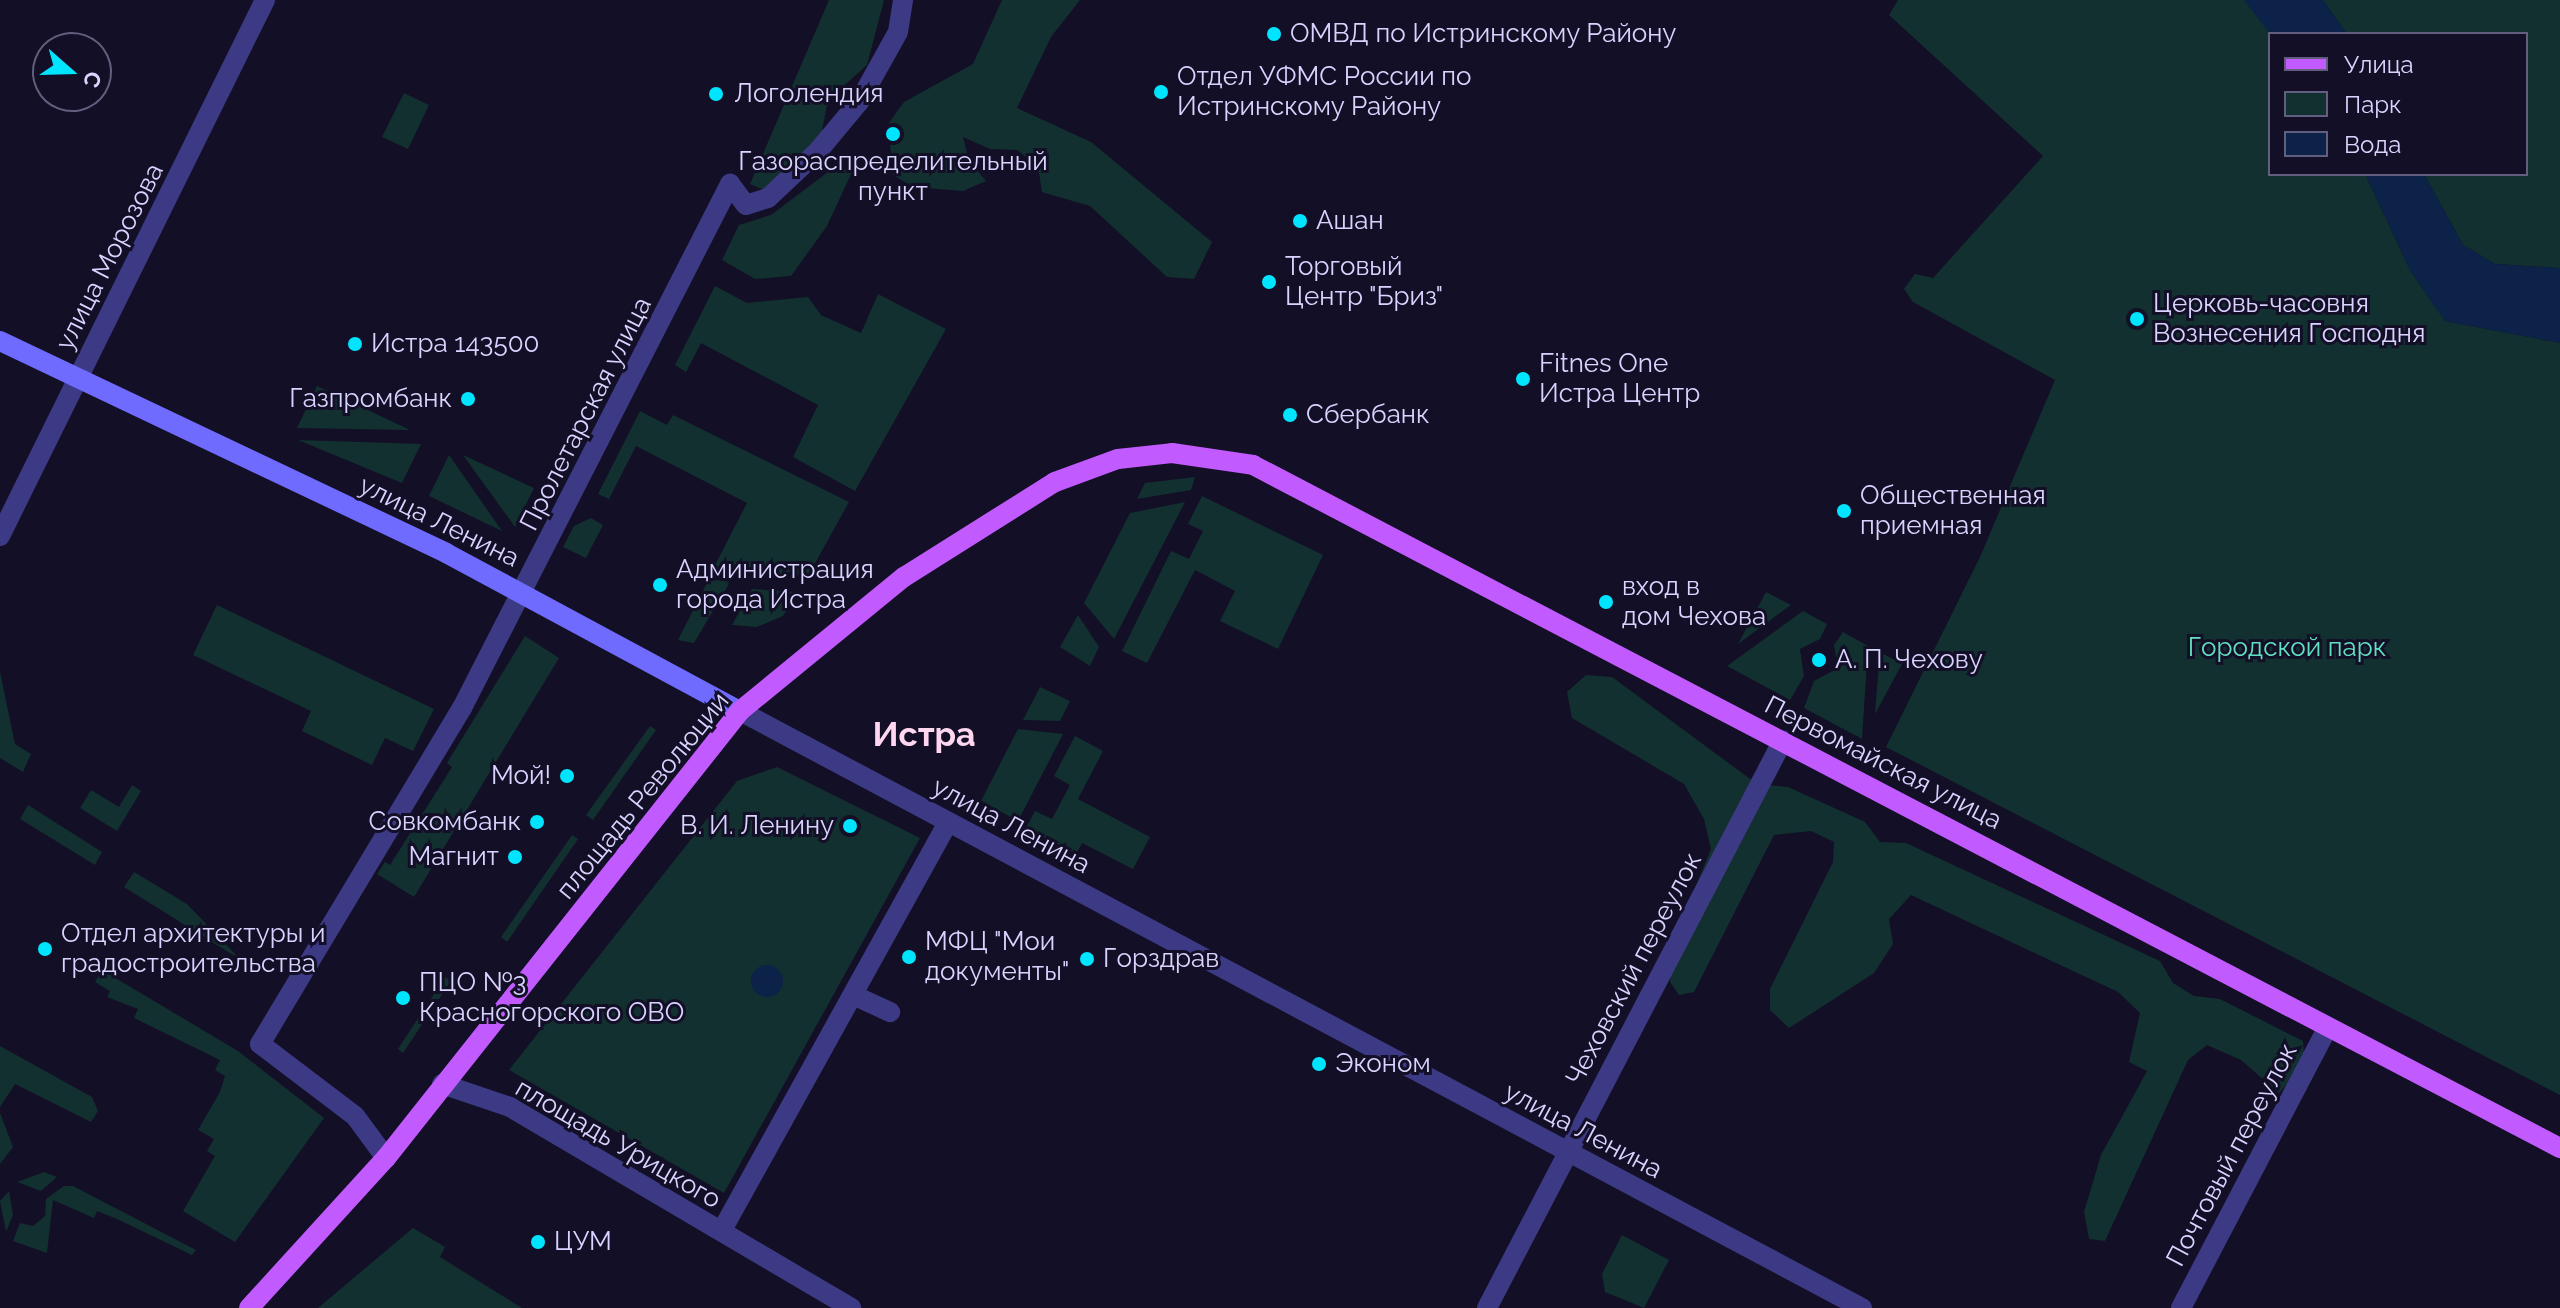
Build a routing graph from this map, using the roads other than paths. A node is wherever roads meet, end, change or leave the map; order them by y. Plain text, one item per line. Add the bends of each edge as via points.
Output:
1 (265, 0) edge
2 (903, 0) edge
3 (0, 341) edge
4 (78, 378) junction
5 (1172, 453) joint
6 (0, 536) edge
7 (522, 591) junction
8 (740, 711) junction
9 (1783, 740) junction
10 (948, 822) junction
11 (853, 995) junction
12 (890, 1012) dead end
13 (2328, 1027) junction
14 (442, 1084) junction
15 (2560, 1148) edge
16 (1567, 1151) junction
17 (386, 1158) junction
18 (723, 1228) junction
19 (249, 1308) edge
20 (851, 1308) edge
21 (1487, 1308) edge
22 (1862, 1308) edge
23 (2181, 1308) edge

1 - 4 street, улица Морозова
2 - 7 street, Пролетарская улица via 898,32 872,79 818,151 768,198 746,205 730,184
3 - 4 main road, улица Ленина
4 - 6 street, улица Морозова
4 - 7 main road, улица Ленина
5 - 8 main road, площадь Революции via 1118,459 1055,482 904,577
5 - 9 main road, Первомайская улица via 1253,465
7 - 8 main road, улица Ленина via 590,635
7 - 17 street, Пролетарская улица via 462,708 260,1044 355,1116
8 - 10 street, улица Ленина
8 - 14 main road, площадь Революции
9 - 13 main road, Первомайская улица
9 - 16 street, Чеховский переулок
10 - 11 street
10 - 16 street, улица Ленина
11 - 12 street
11 - 18 street
13 - 15 main road, Первомайская улица
13 - 23 street, Почтовый переулок
14 - 17 main road, площадь Революции
14 - 18 street, площадь Урицкого via 510,1107 687,1215
16 - 21 street, Чеховский переулок
16 - 22 street, улица Ленина
17 - 19 main road, площадь Революции
18 - 20 street, площадь Урицкого

